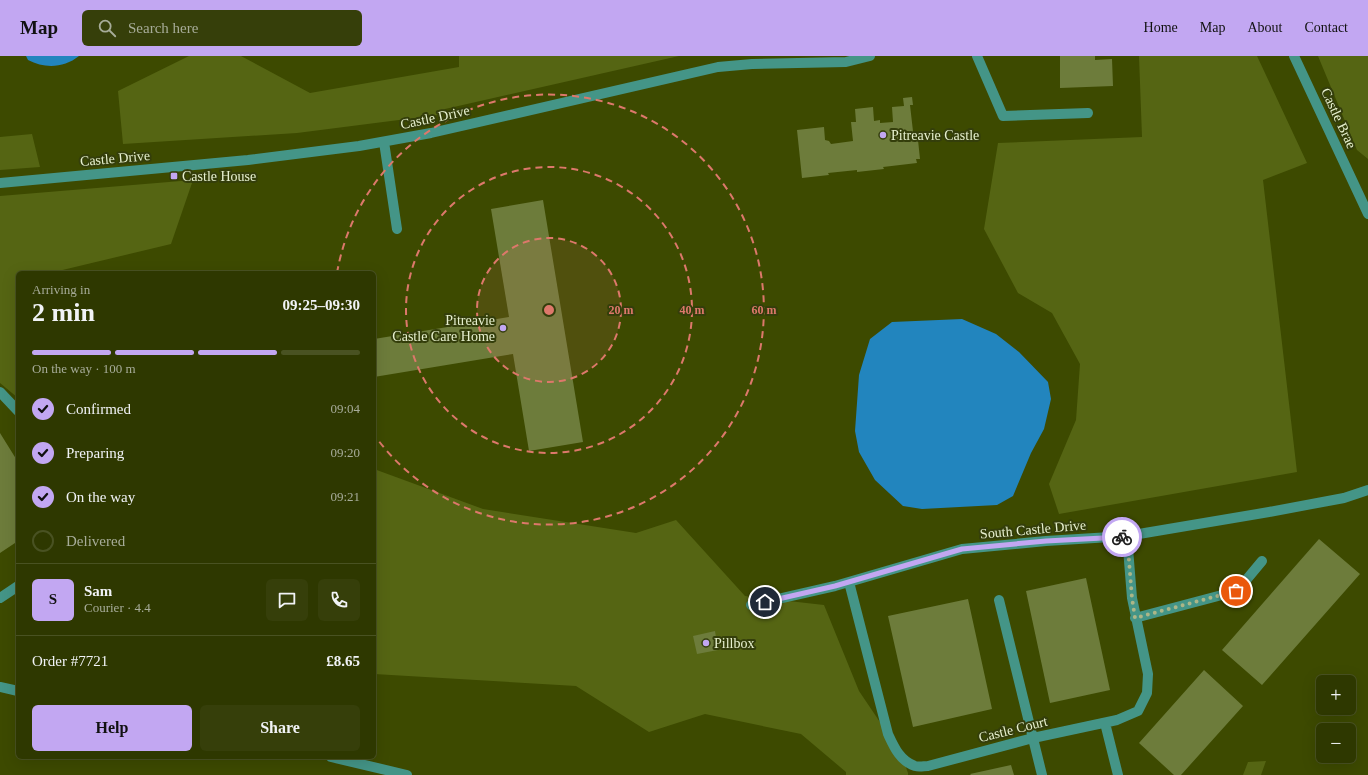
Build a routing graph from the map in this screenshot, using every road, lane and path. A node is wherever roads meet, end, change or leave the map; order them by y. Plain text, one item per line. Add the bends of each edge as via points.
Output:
1 (870, 56) edge
2 (978, 56) edge
3 (1294, 56) edge
4 (1088, 113) dead end
5 (384, 142) junction
6 (0, 183) edge
7 (1367, 208) edge
8 (397, 229) dead end
9 (0, 392) edge
10 (16, 409) edge
11 (1368, 490) edge
12 (1368, 497) edge
13 (1344, 498) junction
14 (1127, 536) junction
15 (1262, 561) dead end
16 (850, 582) junction
17 (16, 587) edge
18 (0, 598) edge
19 (1000, 600) dead end
20 (752, 605) dead end
21 (1135, 618) junction
22 (0, 687) edge
23 (16, 691) edge
24 (1105, 723) junction
25 (1033, 738) junction
26 (339, 759) edge
27 (407, 775) edge
28 (1042, 775) edge
29 (1118, 775) edge

1 - 5 street, Castle Drive via 846,62 718,67 431,134
2 - 4 street via 1004,116
3 - 7 street, Castle Brae
5 - 6 street, Castle Drive via 248,160
5 - 8 street
9 - 10 street
11 - 13 street, South Castle Drive
12 - 13 street, South Castle Drive
13 - 14 street, South Castle Drive
14 - 16 street, South Castle Drive via 962,549
14 - 21 street, Castle Court
15 - 21 street via 1236,591
16 - 20 street, South Castle Drive
16 - 25 street, Castle Court via 888,734 894,748 903,759 916,766 928,766
17 - 18 street
19 - 25 street
21 - 24 street, Castle Court via 1148,674 1147,693 1138,711
22 - 23 street
24 - 25 street, Castle Court
24 - 29 street
25 - 28 street
26 - 27 street

